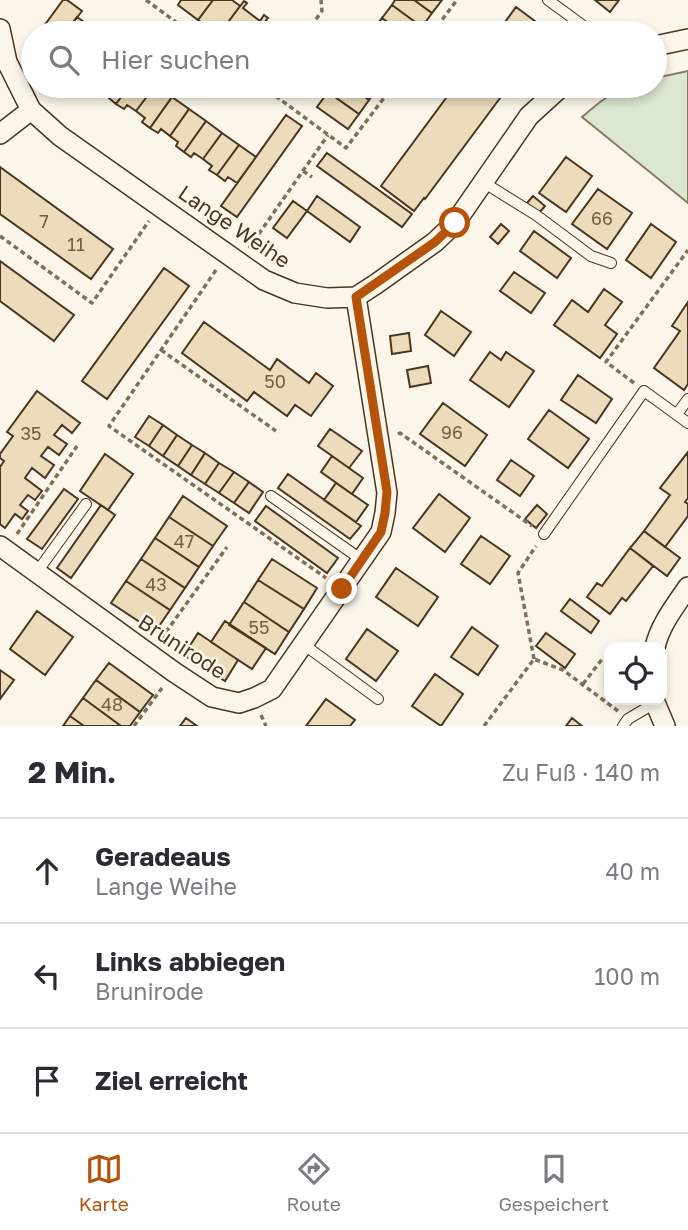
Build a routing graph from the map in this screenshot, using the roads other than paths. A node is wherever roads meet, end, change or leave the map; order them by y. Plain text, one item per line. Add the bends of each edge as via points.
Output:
1 (548, 0) edge
2 (577, 21) edge
3 (0, 29) edge
4 (688, 39) edge
5 (667, 44) edge
6 (21, 90) edge
7 (25, 98) edge
8 (549, 98) edge
9 (31, 110) junction
10 (0, 134) edge
11 (483, 182) junction
12 (611, 263) dead end
13 (356, 297) junction
14 (688, 399) edge
15 (677, 414) junction
16 (688, 423) edge
17 (271, 496) dead end
18 (86, 504) dead end
19 (544, 534) road end
20 (3, 548) edge
21 (362, 560) junction
22 (37, 572) junction
23 (688, 587) edge
24 (656, 642) edge
25 (303, 644) junction
26 (378, 699) dead end
27 (649, 705) edge
28 (657, 705) edge
29 (625, 722) edge
30 (665, 726) edge

1 - 2 lane
3 - 6 street, Lange Weihe via 7,62
4 - 5 street
7 - 9 street, Lange Weihe
8 - 11 street via 529,116
9 - 10 street
9 - 13 street, Lange Weihe via 264,280 295,293
11 - 12 lane via 591,257
11 - 13 street via 455,223 435,242
13 - 21 street, Brunirode via 387,492 381,532
14 - 15 lane
15 - 16 lane
15 - 19 lane via 644,391
17 - 21 lane
18 - 22 lane
20 - 22 street, Brunirode
21 - 25 street, Brunirode
22 - 25 street, Brunirode via 212,697 239,703 272,689
23 - 24 street
25 - 26 lane
27 - 29 lane
28 - 30 street

